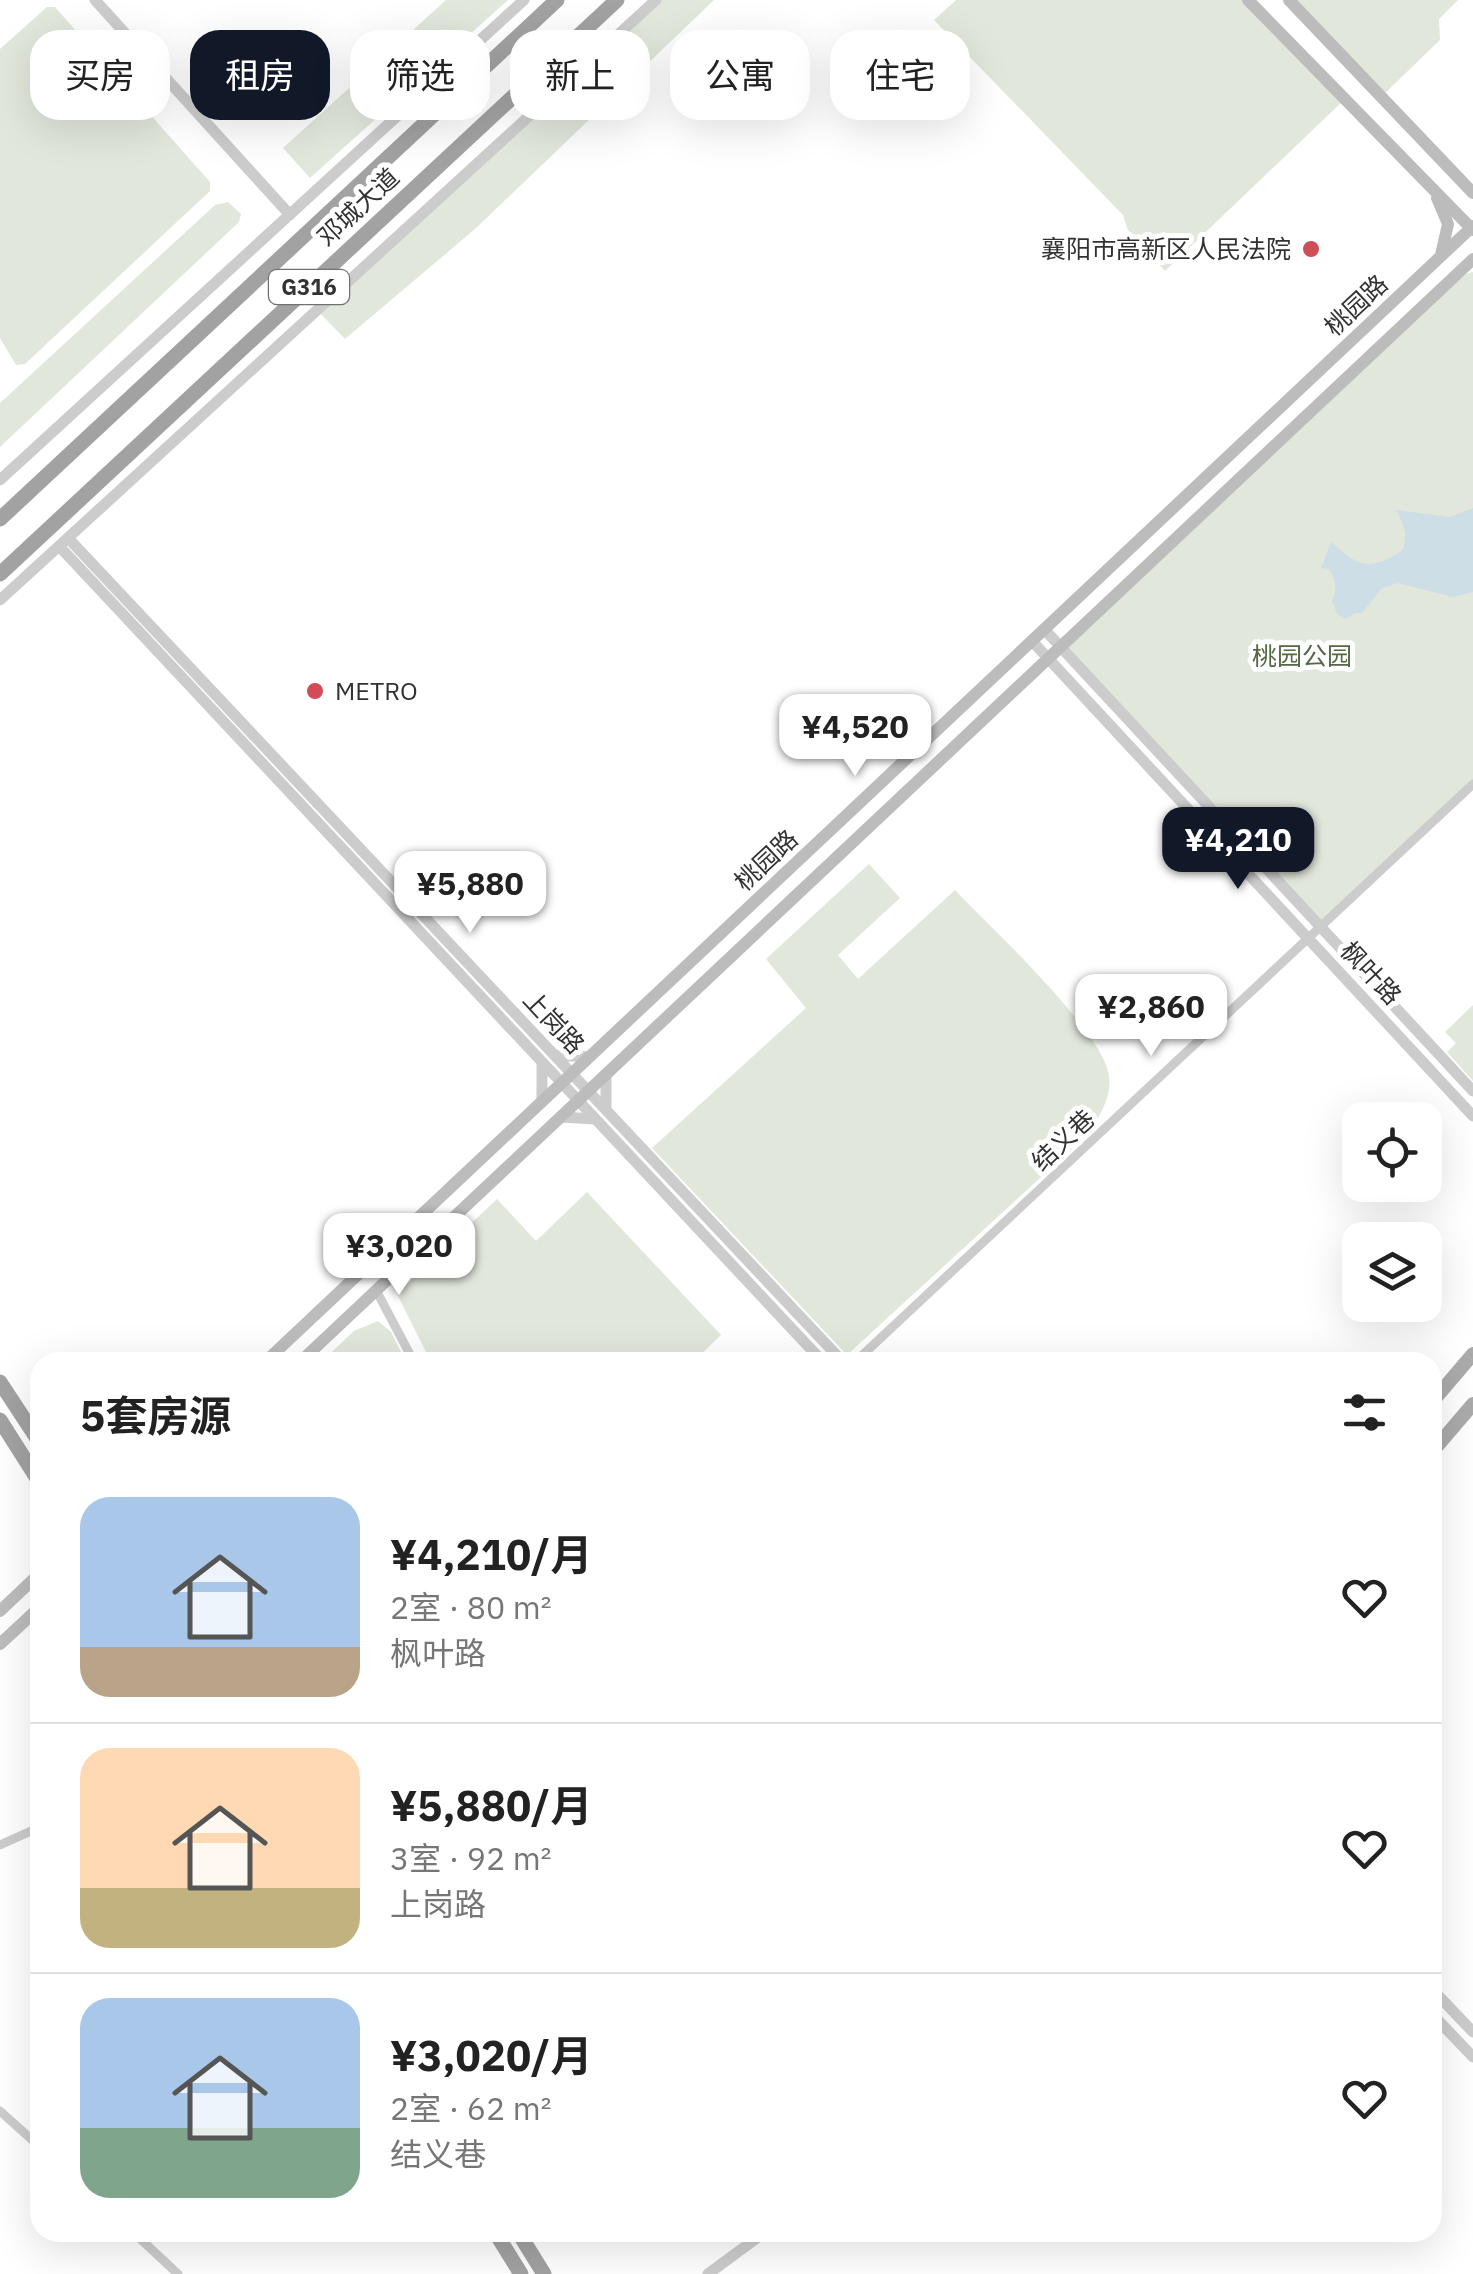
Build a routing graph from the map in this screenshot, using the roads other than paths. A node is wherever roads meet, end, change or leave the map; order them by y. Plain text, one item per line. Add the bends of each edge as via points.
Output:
1 (95, 0) edge
2 (524, 0) edge
3 (557, 0) edge
4 (617, 0) edge
5 (656, 0) edge
6 (1248, 0) edge
7 (1289, 0) edge
8 (1454, 172) junction
9 (1473, 179) edge
10 (1434, 191) junction
11 (1473, 193) edge
12 (290, 215) junction
13 (1472, 228) edge
14 (1440, 257) junction
15 (1473, 259) edge
16 (1473, 272) edge
17 (1452, 278) junction
18 (0, 480) edge
19 (0, 519) edge
20 (63, 542) junction
21 (0, 574) edge
22 (0, 600) edge
23 (1044, 630) junction
24 (1032, 641) junction
25 (1060, 647) junction
26 (1048, 658) junction
27 (1473, 784) edge
28 (1320, 927) junction
29 (1308, 938) junction
30 (554, 1055) junction
31 (590, 1057) junction
32 (542, 1063) junction
33 (606, 1074) junction
34 (567, 1079) junction
35 (1473, 1091) edge
36 (583, 1096) junction
37 (542, 1102) junction
38 (600, 1115) junction
39 (1473, 1116) edge
40 (560, 1118) junction
41 (376, 1290) junction
42 (275, 1352) edge
43 (311, 1352) edge
44 (409, 1352) edge
45 (814, 1352) edge
46 (833, 1352) edge
47 (866, 1352) edge
48 (1473, 1354) edge
49 (0, 1382) edge
50 (1442, 1390) edge
51 (1473, 1404) edge
52 (0, 1420) edge
53 (30, 1428) edge
54 (1442, 1440) edge
55 (30, 1467) edge
56 (30, 1582) edge
57 (0, 1611) edge
58 (30, 1616) edge
59 (0, 1644) edge
60 (30, 1832) edge
61 (0, 1846) edge
62 (1442, 2000) edge
63 (1442, 2024) edge
64 (1473, 2032) edge
65 (1473, 2057) edge
66 (0, 2110) edge
67 (30, 2138) edge
68 (144, 2242) edge
69 (502, 2242) edge
70 (524, 2242) edge
71 (751, 2242) edge
72 (178, 2274) edge
73 (522, 2274) edge
74 (544, 2274) edge
75 (708, 2274) edge

1 - 12 street
2 - 12 street
3 - 19 highway, 邓城大道 / G316
4 - 21 highway, 邓城大道 / G316
5 - 20 street
6 - 10 main road
7 - 8 main road
8 - 9 main road
8 - 11 main road
10 - 13 main road
10 - 14 main road via 1448,224
12 - 18 street
13 - 14 main road, 桃园路
14 - 23 main road, 桃园路
15 - 17 main road, 桃园路
16 - 17 main road
17 - 25 main road, 桃园路
20 - 22 street
20 - 30 street, 上岗路
20 - 32 street, 上岗路
23 - 24 main road, 桃园路
23 - 25 street, 枫叶路
24 - 26 street, 枫叶路
24 - 31 main road, 桃园路
25 - 26 main road, 桃园路
25 - 28 street, 枫叶路
26 - 29 street, 枫叶路
26 - 33 main road, 桃园路
27 - 28 street, 结义巷
28 - 29 street, 结义巷
28 - 35 street, 枫叶路
29 - 39 street, 枫叶路
29 - 47 street, 结义巷
30 - 31 street
30 - 34 street, 上岗路
31 - 34 main road, 桃园路
32 - 34 street, 上岗路
32 - 37 street
33 - 36 main road, 桃园路
33 - 38 street
34 - 36 street, 上岗路
34 - 37 main road, 桃园路
36 - 38 street, 上岗路
36 - 40 main road, 桃园路
37 - 42 main road, 桃园路
38 - 40 street
38 - 45 street, 上岗路
38 - 46 street, 上岗路
40 - 41 main road, 桃园路
41 - 43 main road, 桃园路
41 - 44 street
48 - 50 main road
49 - 53 highway
51 - 54 main road
52 - 55 highway
56 - 57 main road
58 - 59 main road
60 - 61 street
62 - 64 street
63 - 65 street
66 - 67 street
68 - 72 street
69 - 73 highway
70 - 74 highway
71 - 75 street

